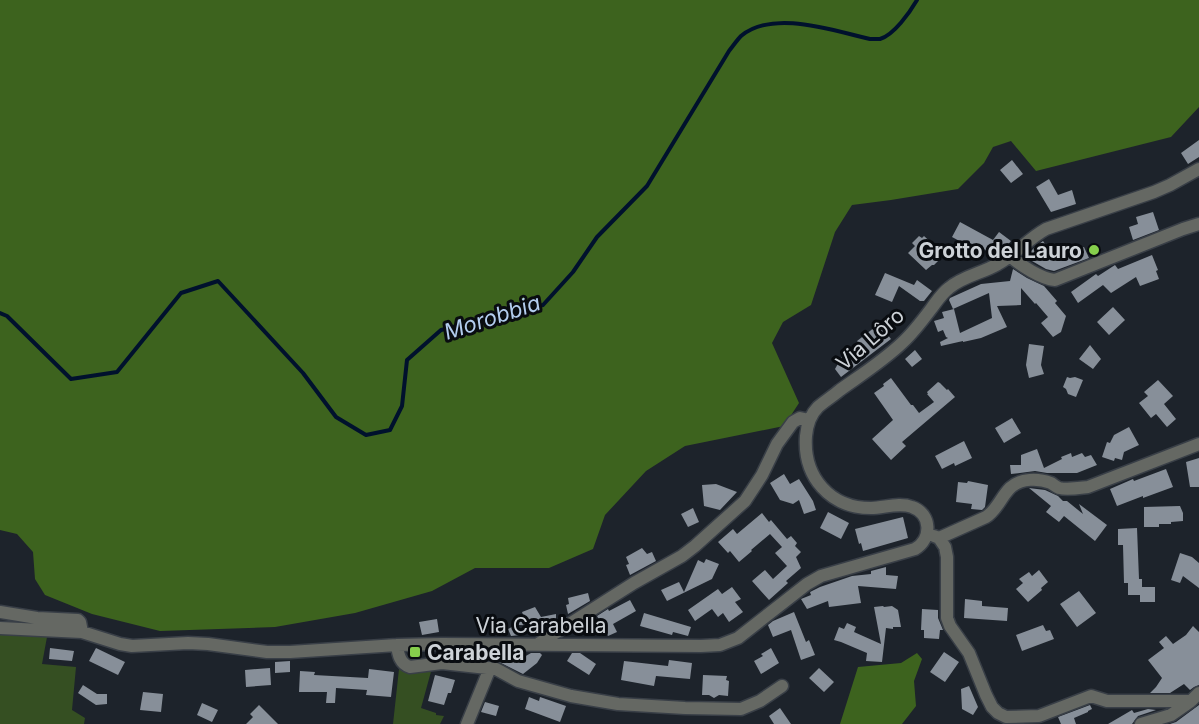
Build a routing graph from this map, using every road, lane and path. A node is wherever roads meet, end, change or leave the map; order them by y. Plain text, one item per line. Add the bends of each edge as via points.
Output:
1 (1199, 168) edge
2 (1199, 224) edge
3 (1010, 256) junction
4 (809, 420) junction
5 (1199, 444) edge
6 (933, 536) junction
7 (0, 612) edge
8 (0, 628) edge
9 (82, 632) junction
10 (538, 644) junction
11 (397, 645) junction
12 (490, 668) junction
13 (782, 686) dead end
14 (1195, 697) edge
15 (467, 724) edge
16 (1141, 724) edge

1 - 3 street, Via Lôro via 1154,192 1046,230
2 - 3 street via 1055,280
3 - 4 street, Via Lôro via 946,290 900,345 819,406
4 - 6 street via 808,458 828,494 857,507 912,507 924,516
4 - 10 street, Via Lôro via 800,418 793,422 745,501 695,546
5 - 6 street, Via Carabella via 1088,487 1060,488 1027,480 1018,483 986,518
6 - 10 street, Via Carabella via 915,549 815,579 726,644
6 - 14 street via 945,547 947,557 947,618 969,653 998,714 1039,716 1091,696 1107,701
7 - 9 street via 78,620
8 - 9 street
9 - 11 street, Via Carabella via 120,644 198,643 276,652
10 - 11 street, Via Carabella
11 - 12 street via 401,662 410,668 442,663
12 - 13 street via 518,681 618,704 741,709
12 - 15 street
14 - 16 street via 1170,715

